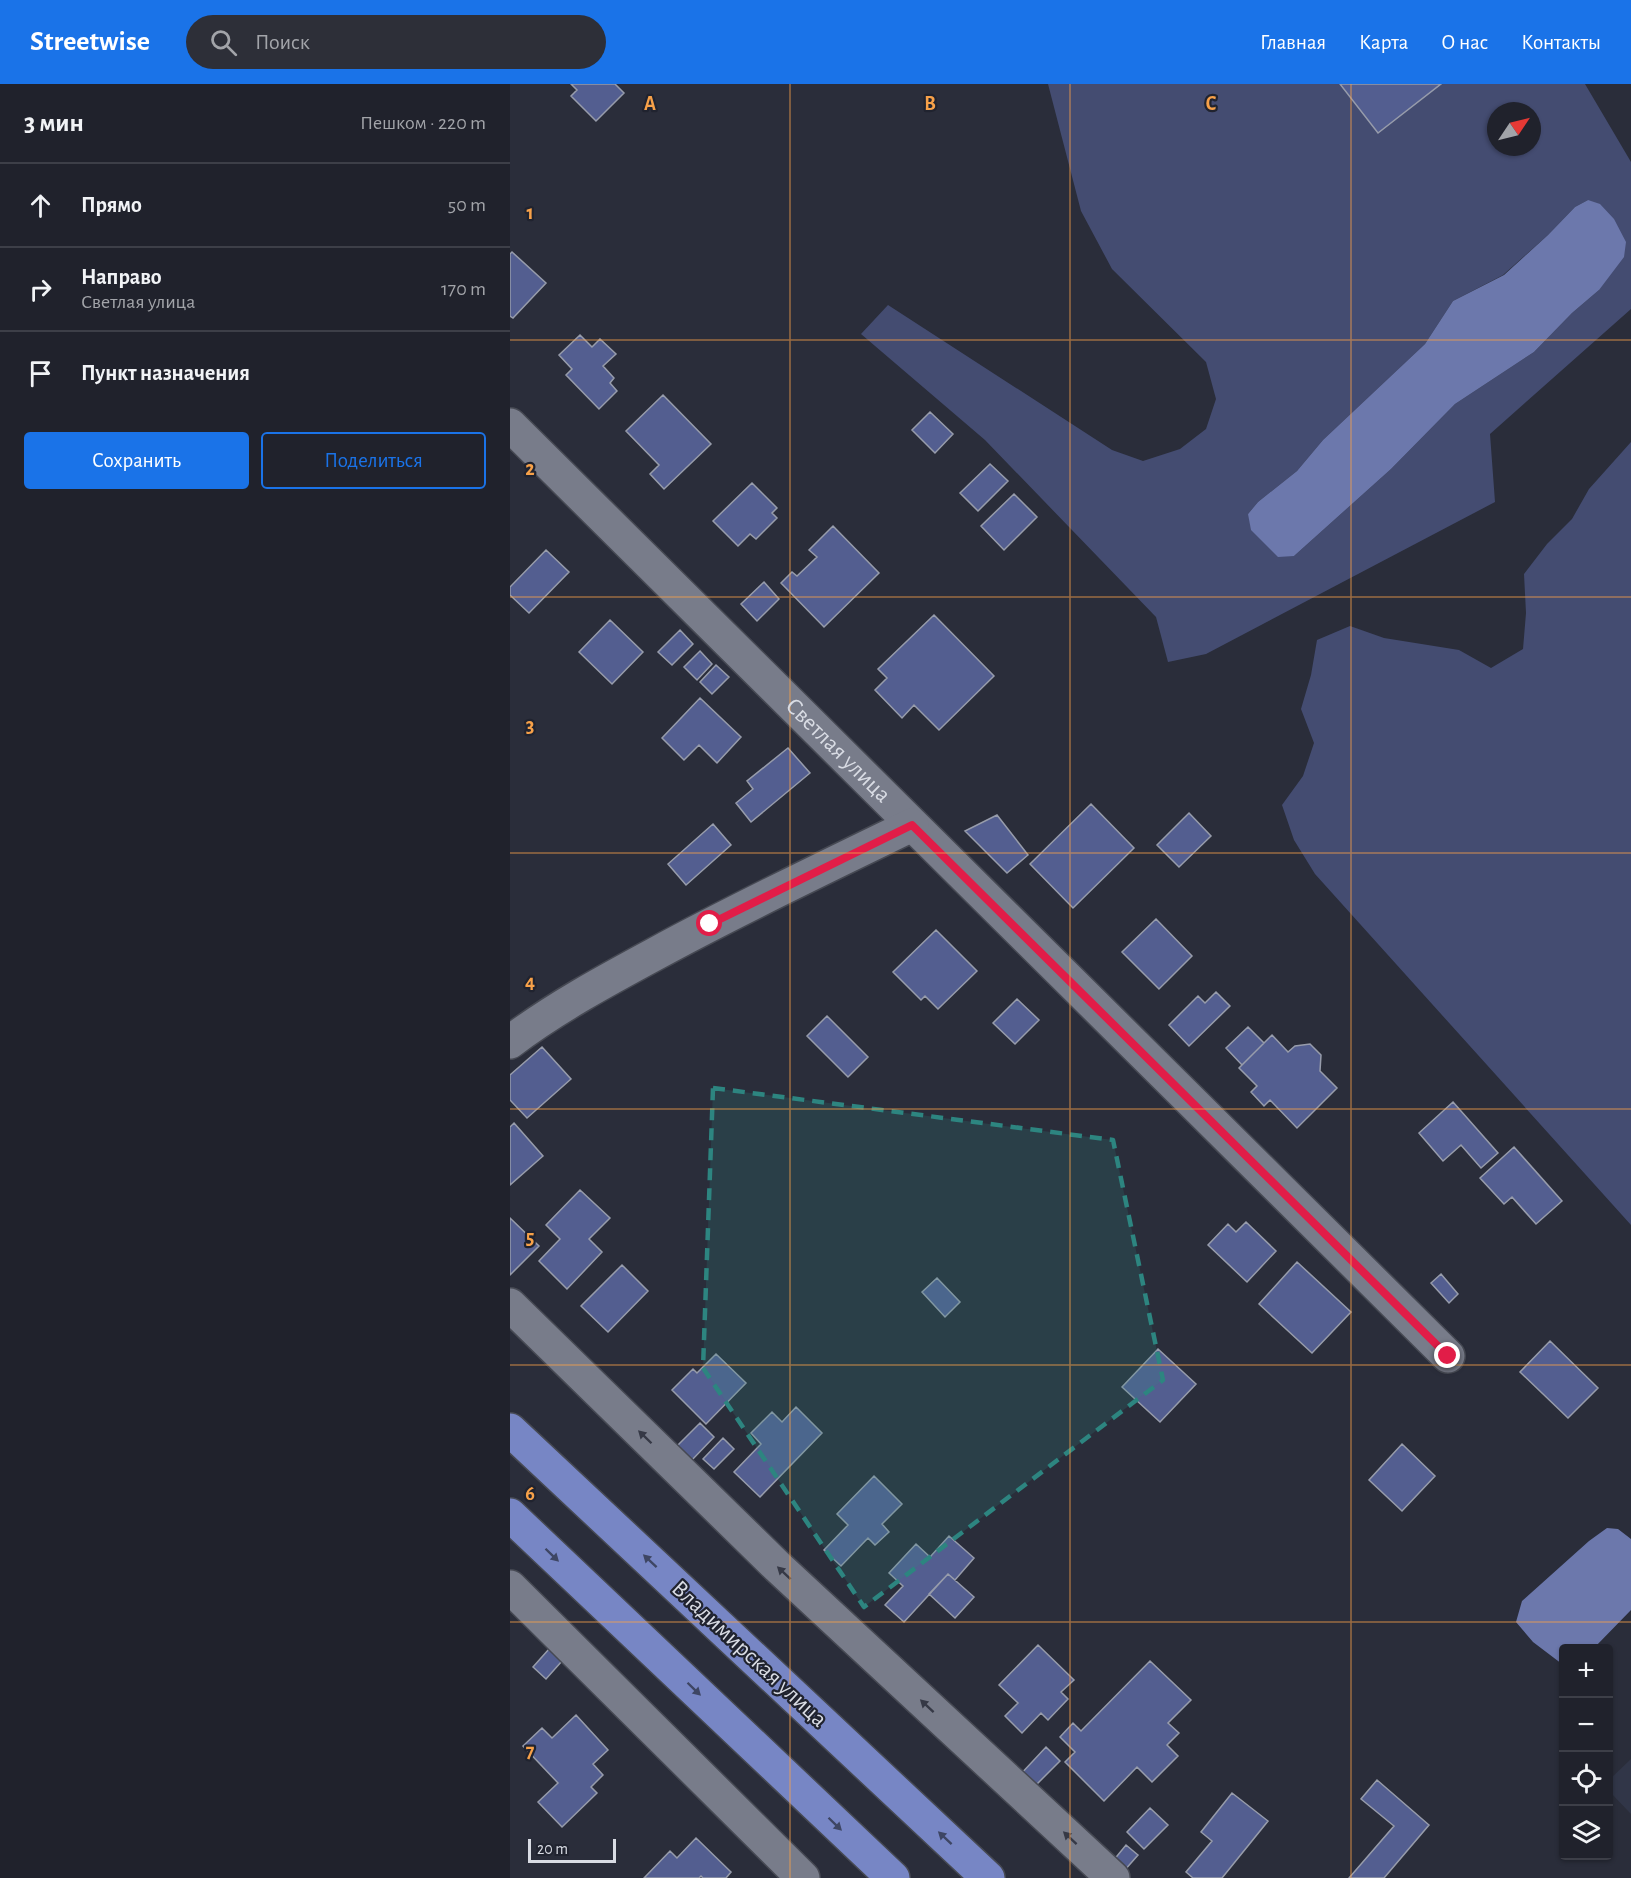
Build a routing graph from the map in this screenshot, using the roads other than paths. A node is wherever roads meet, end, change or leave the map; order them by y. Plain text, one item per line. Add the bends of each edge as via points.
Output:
1 (510, 425) edge
2 (912, 825) junction
3 (510, 1042) edge
4 (510, 1305) edge
5 (1448, 1356) dead end
6 (510, 1430) edge
7 (510, 1515) edge
8 (510, 1587) edge
9 (803, 1878) edge
10 (892, 1878) edge
11 (988, 1878) edge
12 (1113, 1878) edge

1 - 2 street, Светлая улица
2 - 3 street via 710,924 616,975
2 - 5 street, Светлая улица
12 -> 4 street via 777,1567
11 -> 6 highway, Владимирская улица
7 -> 10 highway
8 - 9 street

